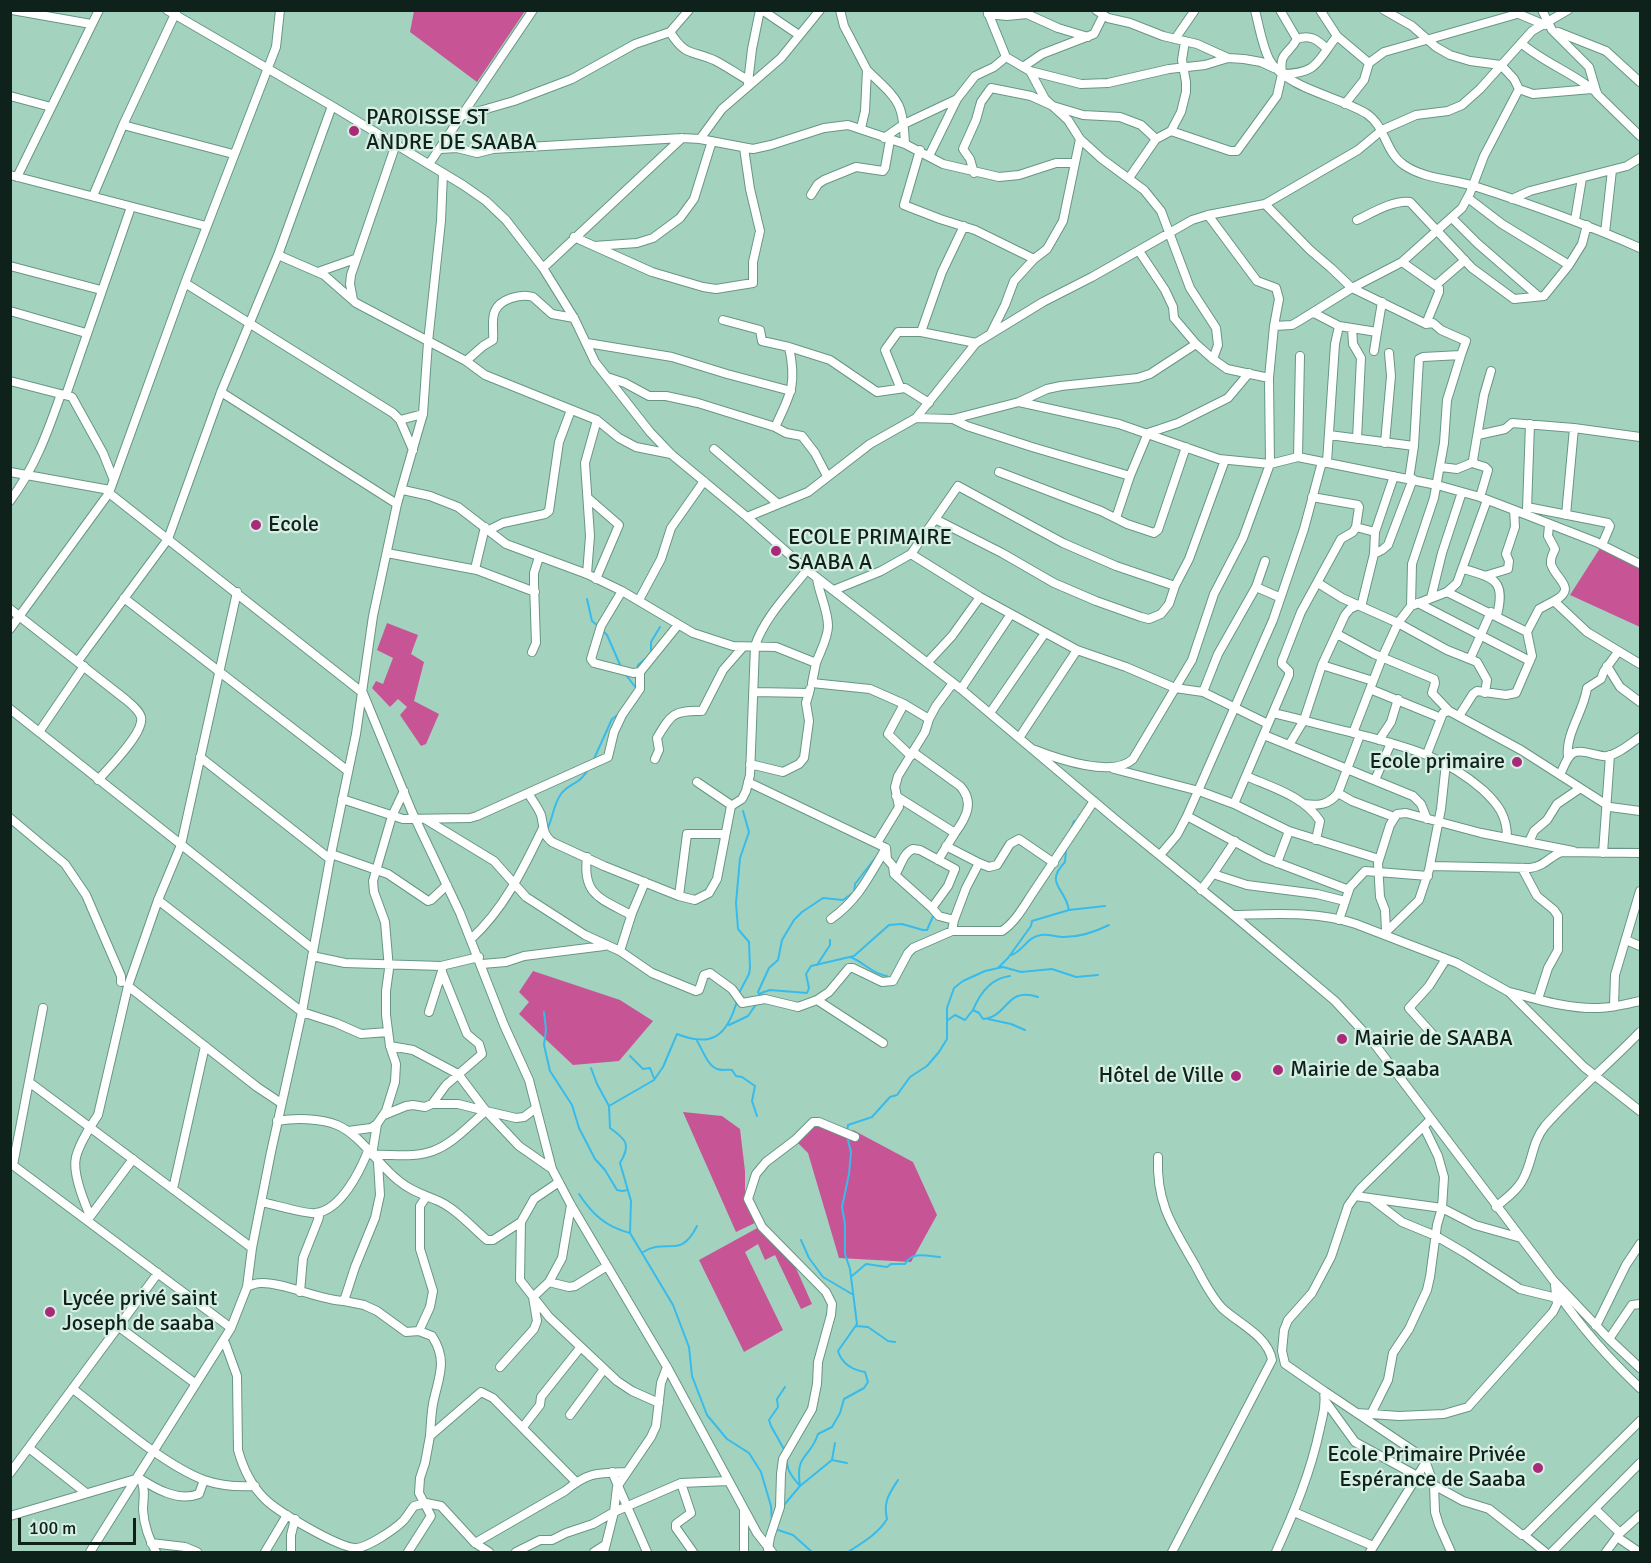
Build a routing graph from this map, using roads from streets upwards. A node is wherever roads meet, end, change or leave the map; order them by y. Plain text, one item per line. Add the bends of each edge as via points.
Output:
1 (12, 10) edge
2 (99, 10) edge
3 (280, 10) edge
4 (533, 10) edge
5 (689, 10) edge
6 (761, 10) edge
7 (820, 10) edge
8 (840, 10) edge
9 (1195, 10) edge
10 (1256, 10) edge
11 (1280, 10) edge
12 (1320, 10) edge
13 (1384, 10) edge
14 (1542, 10) edge
15 (1568, 10) edge
16 (173, 12) edge
17 (988, 12) edge
18 (1514, 12) edge
19 (1100, 13) edge
20 (1544, 22) junction
21 (92, 24) junction
22 (1552, 30) junction
23 (670, 32) junction
24 (799, 35) junction
25 (1337, 36) junction
26 (1088, 37) junction
27 (1175, 39) junction
28 (1297, 39) junction
29 (1428, 39) junction
30 (1185, 41) junction
31 (1521, 44) junction
32 (1327, 49) junction
33 (1006, 57) junction
34 (1228, 58) junction
35 (1369, 63) junction
36 (1501, 65) junction
37 (267, 67) junction
38 (1183, 67) junction
39 (1027, 69) junction
40 (867, 70) junction
41 (1281, 72) junction
42 (748, 82) junction
43 (1641, 82) edge
44 (1519, 89) junction
45 (1595, 91) junction
46 (10, 96) edge
47 (957, 99) junction
48 (1345, 104) junction
49 (332, 106) junction
50 (1053, 106) junction
51 (51, 107) junction
52 (462, 116) junction
53 (904, 124) junction
54 (123, 125) junction
55 (861, 128) junction
56 (1382, 130) junction
57 (1171, 131) junction
58 (1641, 136) edge
59 (682, 138) junction
60 (700, 139) junction
61 (887, 139) junction
62 (1080, 139) junction
63 (1156, 139) junction
64 (712, 141) junction
65 (396, 144) junction
66 (905, 144) junction
67 (440, 148) junction
68 (744, 148) junction
69 (920, 150) junction
70 (233, 154) junction
71 (929, 156) junction
72 (1641, 158) edge
73 (1075, 163) junction
74 (429, 164) junction
75 (1612, 170) junction
76 (443, 173) junction
77 (974, 173) junction
78 (14, 176) edge
79 (1129, 178) junction
80 (1582, 178) junction
81 (1472, 186) junction
82 (811, 195) dead end
83 (93, 196) junction
84 (1468, 198) junction
85 (1512, 199) junction
86 (1265, 204) junction
87 (131, 207) junction
88 (1208, 215) junction
89 (1452, 218) junction
90 (1357, 220) dead end
91 (1575, 220) junction
92 (1587, 225) junction
93 (206, 226) junction
94 (964, 226) junction
95 (1436, 230) junction
96 (1605, 233) junction
97 (1169, 234) junction
98 (574, 237) junction
99 (591, 246) junction
100 (1641, 248) edge
101 (1139, 251) junction
102 (278, 255) junction
103 (355, 259) junction
104 (1034, 259) junction
105 (1465, 260) junction
106 (1402, 262) junction
107 (1569, 265) junction
108 (10, 266) edge
109 (543, 268) junction
110 (318, 272) junction
111 (185, 283) junction
112 (1436, 285) junction
113 (1352, 288) junction
114 (101, 290) junction
115 (1538, 296) junction
116 (353, 300) junction
117 (1382, 302) junction
118 (10, 311) edge
119 (1314, 312) junction
120 (574, 318) junction
121 (723, 320) dead end
122 (249, 323) junction
123 (1426, 324) junction
124 (1274, 326) junction
125 (1339, 326) junction
126 (1352, 328) junction
127 (921, 332) junction
128 (1377, 332) junction
129 (86, 333) junction
130 (990, 334) junction
131 (428, 342) junction
132 (586, 343) junction
133 (976, 343) junction
134 (1196, 344) junction
135 (789, 347) junction
136 (1374, 351) dead end
137 (1389, 352) dead end
138 (1461, 355) junction
139 (1300, 356) dead end
140 (1213, 359) junction
141 (466, 361) junction
142 (1491, 371) dead end
143 (1249, 373) junction
144 (606, 376) junction
145 (1269, 378) junction
146 (10, 381) edge
147 (900, 387) junction
148 (792, 391) junction
149 (221, 392) junction
150 (63, 395) junction
151 (1019, 402) junction
152 (929, 404) junction
153 (571, 410) junction
154 (423, 414) junction
155 (916, 418) junction
156 (953, 419) junction
157 (400, 420) junction
158 (597, 420) junction
159 (1530, 424) junction
160 (775, 427) junction
161 (1574, 428) junction
162 (1148, 433) junction
163 (1329, 435) junction
164 (1479, 435) junction
165 (1641, 437) edge
166 (1357, 439) junction
167 (1385, 442) junction
168 (1414, 446) junction
169 (1185, 447) junction
170 (714, 449) dead end
171 (413, 450) junction
172 (671, 454) junction
173 (1298, 458) junction
174 (1225, 460) junction
175 (1325, 462) junction
176 (1474, 462) junction
177 (1270, 464) junction
178 (1441, 467) junction
179 (10, 472) edge
180 (999, 472) dead end
181 (28, 476) junction
182 (827, 476) junction
183 (1394, 476) junction
184 (1130, 477) junction
185 (114, 478) junction
186 (1411, 479) junction
187 (704, 481) junction
188 (1437, 485) junction
189 (403, 490) junction
190 (109, 491) junction
191 (1462, 492) junction
192 (1312, 497) junction
193 (588, 498) junction
194 (1483, 499) junction
195 (10, 501) edge
196 (777, 503) junction
197 (397, 504) junction
198 (1527, 507) junction
199 (1514, 510) junction
200 (1566, 515) junction
201 (1527, 516) junction
202 (747, 517) junction
203 (935, 519) junction
204 (1116, 519) junction
205 (1548, 525) junction
206 (1356, 527) junction
207 (487, 528) junction
208 (1375, 532) junction
209 (168, 539) junction
210 (1602, 545) junction
211 (387, 553) junction
212 (911, 554) junction
213 (1374, 554) junction
214 (539, 557) junction
215 (1265, 561) dead end
216 (1641, 564) edge
217 (475, 569) junction
218 (1464, 569) junction
219 (807, 570) junction
220 (587, 574) junction
221 (1488, 575) junction
222 (817, 578) junction
223 (596, 579) junction
224 (1318, 583) junction
225 (1175, 586) junction
226 (1256, 587) junction
227 (834, 590) junction
228 (622, 591) junction
229 (237, 592) junction
230 (535, 592) junction
231 (1447, 592) junction
232 (980, 597) junction
233 (1280, 597) junction
234 (124, 598) junction
235 (1431, 598) junction
236 (639, 600) junction
237 (1554, 601) junction
238 (1359, 605) junction
239 (1414, 605) junction
240 (10, 609) edge
241 (1011, 614) junction
242 (1494, 614) junction
243 (20, 616) junction
244 (1398, 623) junction
245 (678, 626) junction
246 (10, 629) edge
247 (1527, 632) junction
248 (1045, 633) junction
249 (1336, 634) junction
250 (1479, 636) junction
251 (754, 646) junction
252 (743, 647) junction
253 (1077, 650) junction
254 (532, 652) dead end
255 (1618, 652) junction
256 (1382, 658) junction
257 (1470, 659) junction
258 (1530, 661) junction
259 (816, 663) junction
260 (927, 663) junction
261 (81, 664) junction
262 (1641, 664) edge
263 (1323, 665) junction
264 (1607, 666) junction
265 (218, 672) junction
266 (640, 672) junction
267 (812, 682) junction
268 (953, 683) junction
269 (1371, 685) junction
270 (1175, 688) junction
271 (961, 689) junction
272 (754, 692) junction
273 (1203, 692) junction
274 (363, 693) junction
275 (809, 693) junction
276 (1485, 693) junction
277 (1398, 699) junction
278 (1641, 702) edge
279 (904, 704) junction
280 (1236, 708) junction
281 (10, 709) edge
282 (1449, 711) junction
283 (990, 713) junction
284 (1273, 713) junction
285 (1459, 716) junction
286 (1442, 718) junction
287 (930, 719) junction
288 (1304, 720) junction
289 (1268, 724) junction
290 (39, 732) junction
291 (1357, 734) junction
292 (1264, 735) junction
293 (1641, 737) edge
294 (1019, 738) junction
295 (1379, 740) junction
296 (1391, 743) junction
297 (1289, 745) junction
298 (1030, 747) junction
299 (912, 754) junction
300 (1428, 754) junction
301 (1610, 756) junction
302 (200, 757) junction
303 (1568, 757) junction
304 (655, 759) dead end
305 (1446, 763) junction
306 (750, 764) junction
307 (1110, 767) junction
308 (1346, 769) junction
309 (348, 771) junction
310 (1560, 775) junction
311 (1246, 776) junction
312 (98, 780) junction
313 (1375, 780) junction
314 (697, 782) dead end
315 (748, 782) junction
316 (1579, 789) junction
317 (404, 791) junction
318 (1199, 791) junction
319 (1338, 792) junction
320 (528, 793) junction
321 (896, 796) junction
322 (342, 799) junction
323 (1094, 801) junction
324 (1234, 804) junction
325 (1304, 804) junction
326 (1606, 804) junction
327 (731, 805) junction
328 (1641, 805) edge
329 (1640, 811) edge
330 (392, 816) junction
331 (1187, 816) junction
332 (1394, 817) junction
333 (10, 818) edge
334 (421, 819) junction
335 (1427, 819) junction
336 (1438, 822) junction
337 (542, 830) junction
338 (1289, 831) junction
339 (955, 833) junction
340 (725, 834) junction
341 (1508, 837) junction
342 (1316, 840) junction
343 (1235, 842) junction
344 (1529, 842) junction
345 (877, 843) junction
346 (181, 845) junction
347 (946, 846) junction
348 (886, 848) junction
349 (1573, 852) junction
350 (1603, 853) junction
351 (1641, 853) edge
352 (1160, 855) junction
353 (331, 857) junction
354 (586, 857) junction
355 (1379, 859) junction
356 (938, 860) junction
357 (979, 863) junction
358 (1053, 863) junction
359 (1277, 863) junction
360 (1430, 866) junction
361 (1522, 868) junction
362 (376, 871) junction
363 (1377, 872) junction
364 (1213, 873) junction
365 (895, 875) junction
366 (1428, 876) junction
367 (645, 882) junction
368 (447, 885) junction
369 (514, 886) junction
370 (1202, 890) junction
371 (1349, 890) junction
372 (1641, 891) edge
373 (679, 896) junction
374 (158, 900) junction
375 (1345, 900) junction
376 (932, 909) junction
377 (631, 915) junction
378 (1233, 915) junction
379 (831, 919) dead end
380 (954, 920) junction
381 (1339, 920) junction
382 (952, 931) junction
383 (1384, 933) junction
384 (471, 939) junction
385 (1626, 940) junction
386 (605, 945) junction
387 (1641, 946) edge
388 (620, 951) junction
389 (313, 953) junction
390 (1446, 959) junction
391 (480, 961) junction
392 (387, 963) junction
393 (441, 969) junction
394 (125, 984) junction
395 (1509, 992) junction
396 (1538, 999) junction
397 (817, 1000) junction
398 (1641, 1001) edge
399 (1614, 1006) junction
400 (43, 1008) dead end
401 (302, 1012) junction
402 (429, 1012) dead end
403 (388, 1032) junction
404 (1641, 1032) edge
405 (1434, 1036) dead end
406 (884, 1043) dead end
407 (205, 1046) junction
408 (390, 1046) junction
409 (458, 1074) junction
410 (1594, 1076) junction
411 (29, 1083) junction
412 (281, 1103) junction
413 (432, 1104) junction
414 (536, 1108) junction
415 (486, 1111) junction
416 (1641, 1111) edge
417 (384, 1116) junction
418 (1431, 1119) junction
419 (277, 1121) junction
420 (377, 1124) junction
421 (1424, 1127) junction
422 (89, 1128) junction
423 (348, 1131) junction
424 (855, 1137) dead end
425 (370, 1153) junction
426 (1158, 1157) dead end
427 (133, 1159) junction
428 (378, 1162) junction
429 (12, 1164) edge
430 (552, 1169) junction
431 (559, 1182) junction
432 (173, 1189) junction
433 (1355, 1196) junction
434 (426, 1197) junction
435 (1372, 1199) junction
436 (261, 1202) junction
437 (571, 1205) junction
438 (1496, 1207) junction
439 (1442, 1208) junction
440 (315, 1214) junction
441 (89, 1218) junction
442 (521, 1222) junction
443 (1436, 1236) junction
444 (1521, 1238) junction
445 (1641, 1244) edge
446 (252, 1248) junction
447 (607, 1266) junction
448 (158, 1273) junction
449 (1553, 1280) junction
450 (549, 1282) junction
451 (247, 1287) junction
452 (300, 1292) junction
453 (1557, 1295) junction
454 (533, 1297) junction
455 (344, 1301) junction
456 (1641, 1304) edge
457 (1596, 1326) junction
458 (118, 1327) junction
459 (231, 1328) junction
460 (419, 1330) junction
461 (1609, 1339) junction
462 (224, 1340) junction
463 (580, 1348) junction
464 (500, 1367) dead end
465 (667, 1367) junction
466 (1641, 1368) edge
467 (604, 1369) junction
468 (196, 1384) junction
469 (1641, 1388) edge
470 (73, 1389) junction
471 (1324, 1391) junction
472 (1326, 1402) junction
473 (659, 1403) junction
474 (1357, 1413) junction
475 (1371, 1414) junction
476 (570, 1415) dead end
477 (1639, 1424) edge
478 (523, 1427) junction
479 (430, 1436) junction
480 (29, 1448) junction
481 (155, 1451) junction
482 (1426, 1462) junction
483 (1641, 1463) edge
484 (612, 1472) junction
485 (626, 1472) junction
486 (10, 1473) edge
487 (1418, 1477) junction
488 (139, 1479) junction
489 (204, 1480) junction
490 (728, 1481) junction
491 (576, 1482) junction
492 (681, 1483) junction
493 (1434, 1485) junction
494 (255, 1486) junction
495 (617, 1487) junction
496 (86, 1493) junction
497 (424, 1503) junction
498 (628, 1507) junction
499 (744, 1509) junction
500 (1595, 1509) junction
501 (614, 1512) junction
502 (1294, 1512) junction
503 (287, 1515) junction
504 (1641, 1515) edge
505 (10, 1516) edge
506 (295, 1520) junction
507 (1524, 1535) junction
508 (1619, 1535) junction
509 (151, 1543) junction
510 (475, 1543) junction
511 (604, 1549) edge
512 (1371, 1549) edge
513 (359, 1550) edge
514 (1536, 1550) edge
515 (770, 1551) edge
516 (90, 1552) edge
517 (156, 1552) edge
518 (197, 1552) edge
519 (265, 1552) edge
520 (291, 1552) edge
521 (408, 1552) edge
522 (489, 1552) edge
523 (516, 1552) edge
524 (594, 1552) edge
525 (648, 1552) edge
526 (693, 1552) edge
527 (744, 1552) edge
528 (1172, 1552) edge
529 (1276, 1552) edge
530 (1451, 1552) edge
531 (1545, 1552) edge
532 (1552, 1552) edge
533 (1606, 1552) edge
534 (1639, 1552) edge

1 - 21 street
2 - 21 street
3 - 37 street via 278,40
4 - 52 street
5 - 23 street
6 - 24 street
6 - 42 street
7 - 24 street
8 - 40 street
9 - 27 street
10 - 41 street via 1268,57
11 - 28 street
12 - 25 street
13 - 29 street
14 - 20 street
15 - 20 street
16 - 37 street
16 - 54 street
17 - 26 street via 1007,16 1022,13
17 - 33 street
18 - 20 street
18 - 29 street
19 - 26 street via 1096,32
19 - 27 street
20 - 22 street
20 - 31 street
21 - 51 street
22 - 43 street via 1606,51
22 - 45 street via 1589,67
23 - 42 street via 686,51 713,60
23 - 52 street via 628,47 564,82
24 - 42 street via 781,58
25 - 32 street
25 - 35 street
26 - 39 street via 1042,54
27 - 30 street
28 - 32 street via 1313,38
28 - 41 street via 1282,55
29 - 35 street via 1384,52
29 - 36 street via 1461,59
30 - 34 street
30 - 38 street
31 - 36 street
31 - 45 street
32 - 41 street via 1311,69 1300,74
33 - 39 street
33 - 47 street via 975,76
34 - 38 street
34 - 41 street via 1261,62
35 - 48 street via 1364,80
36 - 44 street
36 - 56 street via 1462,105 1416,115
37 - 49 street
37 - 70 street
38 - 39 street via 1108,83 1081,84
38 - 57 street via 1186,92
39 - 50 street
40 - 53 street via 892,93
40 - 55 street
41 - 48 street
41 - 57 street via 1277,96 1237,151
42 - 60 street
44 - 45 street via 1533,94
44 - 81 street
45 - 58 street
46 - 51 street
47 - 53 street
47 - 71 street
48 - 56 street via 1368,115
49 - 65 street
49 - 102 street
50 - 62 street
50 - 63 street via 1083,115 1120,117 1141,125
50 - 77 street via 1025,94 989,88 963,148
51 - 78 street
52 - 67 street
53 - 61 street
53 - 66 street
54 - 70 street
54 - 83 street
55 - 61 street
55 - 68 street via 824,128 771,146
56 - 81 street via 1392,153 1403,164
56 - 86 street via 1358,150
57 - 63 street
59 - 60 street
59 - 67 street via 477,153
59 - 98 street
60 - 64 street
61 - 66 street
61 - 82 street via 883,171 856,167 824,180
62 - 73 street
62 - 79 street
63 - 79 street
64 - 68 street
64 - 99 street via 694,199 681,218 654,238 638,243
65 - 74 street
65 - 103 street
66 - 69 street
67 - 74 street
68 - 99 street via 760,231 753,283 716,289 703,287 652,272
69 - 71 street
69 - 94 street via 904,205
70 - 93 street
71 - 77 street
72 - 75 street
73 - 77 street via 1056,163 1004,178
73 - 104 street via 1064,221 1047,249
74 - 76 street
75 - 80 street
75 - 96 street
76 - 109 street via 500,214
76 - 131 street
78 - 83 street
79 - 97 street via 1152,198
80 - 85 street
80 - 91 street
81 - 84 street
81 - 85 street
83 - 87 street
84 - 89 street
84 - 107 street
85 - 91 street
86 - 88 street
86 - 113 street
87 - 93 street
87 - 114 street
88 - 97 street
88 - 124 street via 1253,277 1278,292
89 - 95 street
89 - 115 street
90 - 95 street via 1407,202
91 - 92 street
92 - 96 street
92 - 107 street via 1582,244
93 - 111 street
94 - 104 street
94 - 127 street via 942,272
95 - 105 street
95 - 106 street
96 - 100 street
97 - 101 street
97 - 140 street via 1192,293 1216,328 1218,345
98 - 99 street
98 - 109 street
101 - 130 street
101 - 134 street via 1161,283 1174,318
102 - 110 street
102 - 122 street
103 - 110 street
103 - 116 street via 350,280
104 - 130 street via 1014,281
105 - 112 street
105 - 115 street via 1514,299
106 - 112 street
106 - 113 street
107 - 115 street via 1545,295
108 - 114 street
109 - 120 street
110 - 116 street
111 - 122 street
111 - 185 street
112 - 123 street via 1439,292
113 - 117 street
113 - 119 street
114 - 129 street
116 - 131 street
117 - 123 street
117 - 128 street
118 - 129 street
119 - 124 street via 1292,325
119 - 125 street
120 - 132 street
120 - 141 street via 555,316 533,297 519,296 497,308 493,340
121 - 135 street via 760,330 762,340
122 - 149 street
122 - 157 street
123 - 138 street via 1433,323 1465,340
124 - 145 street
125 - 126 street
125 - 163 street
126 - 128 street
126 - 166 street via 1353,344 1361,358
127 - 133 street
127 - 147 street via 898,332 885,348
128 - 136 street
129 - 150 street
130 - 133 street
131 - 141 street
131 - 154 street
132 - 144 street
132 - 148 street via 672,357
133 - 152 street
134 - 140 street
134 - 151 street via 1138,378 1061,386
135 - 147 street via 830,360 877,392
135 - 148 street via 794,370
137 - 167 street via 1391,376
138 - 168 street via 1419,359
138 - 178 street via 1448,400
139 - 173 street
140 - 143 street via 1227,369
141 - 153 street via 485,375
142 - 164 street
143 - 145 street
143 - 162 street via 1228,398
144 - 160 street via 650,396 698,403
144 - 172 street
145 - 177 street
146 - 150 street
147 - 152 street
148 - 160 street
149 - 197 street
149 - 209 street
150 - 181 street
150 - 185 street via 74,399
151 - 156 street
151 - 162 street
152 - 155 street
153 - 158 street
153 - 207 street via 559,442 549,511
154 - 157 street
154 - 171 street
155 - 156 street
155 - 182 street via 870,444
156 - 184 street
157 - 171 street
158 - 172 street via 636,447
158 - 193 street via 586,459
159 - 161 street
159 - 164 street via 1511,423 1505,429
159 - 198 street
160 - 182 street via 805,438
161 - 165 street
161 - 200 street
162 - 169 street
162 - 184 street
163 - 166 street
163 - 175 street
164 - 176 street
166 - 167 street
167 - 168 street
168 - 186 street
169 - 174 street
169 - 204 street via 1158,530 1154,533
170 - 196 street
171 - 189 street
172 - 187 street
173 - 175 street
173 - 177 street
174 - 177 street
174 - 225 street via 1189,559
175 - 183 street
175 - 192 street
176 - 178 street via 1457,470
176 - 194 street via 1488,470
177 - 270 street via 1243,538 1210,605 1192,660
178 - 188 street
179 - 181 street
180 - 204 street
181 - 190 street
181 - 195 street
182 - 196 street via 808,492
183 - 186 street
183 - 208 street
184 - 204 street
185 - 190 street
186 - 188 street
186 - 213 street via 1388,545
187 - 202 street
187 - 236 street via 671,528 661,559
188 - 191 street
188 - 239 street via 1412,564
189 - 197 street
189 - 207 street via 458,507
190 - 209 street
190 - 243 street
191 - 194 street
191 - 235 street
192 - 206 street via 1358,506
192 - 233 street
193 - 220 street
193 - 223 street via 619,525
194 - 199 street
194 - 218 street
196 - 202 street
197 - 211 street
198 - 200 street
198 - 201 street
199 - 201 street
199 - 221 street via 1515,527 1506,554 1508,569
200 - 210 street via 1609,524
201 - 205 street
202 - 219 street
203 - 212 street
203 - 225 street via 958,486 1063,543
203 - 225 street via 1054,583 1141,617 1149,619 1161,614
205 - 210 street
205 - 237 street via 1548,536 1555,549 1552,566 1565,586 1563,595
206 - 208 street
206 - 224 street via 1340,541
207 - 214 street via 506,544
207 - 217 street
208 - 213 street
209 - 229 street
209 - 234 street
210 - 216 street
211 - 217 street
211 - 274 street via 373,616
212 - 227 street
212 - 232 street
213 - 238 street
214 - 220 street
214 - 230 street via 534,573
215 - 226 street
217 - 230 street
218 - 221 street
218 - 231 street
219 - 222 street
219 - 251 street
220 - 223 street
221 - 242 street via 1500,593
222 - 227 street
222 - 259 street via 828,626
223 - 228 street
224 - 238 street
224 - 284 street via 1301,612 1282,661 1290,673
226 - 233 street
226 - 273 street via 1218,654
227 - 260 street
228 - 236 street
228 - 266 street via 601,626 591,659 598,665
229 - 265 street
229 - 274 street
230 - 254 street via 536,643
231 - 235 street
231 - 242 street
232 - 241 street
232 - 260 street
233 - 280 street
234 - 261 street
234 - 265 street
235 - 239 street
236 - 245 street
237 - 247 street via 1539,609
237 - 255 street via 1580,627
238 - 244 street
238 - 249 street via 1347,611
239 - 244 street
239 - 250 street
240 - 243 street
241 - 248 street
241 - 271 street
242 - 247 street
242 - 250 street
243 - 246 street
243 - 261 street
244 - 256 street
244 - 257 street
245 - 252 street via 723,644
245 - 266 street
247 - 258 street
248 - 253 street
248 - 283 street
249 - 256 street
249 - 263 street
250 - 257 street
250 - 258 street
251 - 252 street
251 - 259 street via 776,647
251 - 272 street
252 - 304 street via 723,670 702,711 672,716 657,738 659,750
253 - 270 street
253 - 294 street
255 - 262 street
255 - 264 street
256 - 269 street
256 - 282 street via 1434,679 1432,693
257 - 276 street via 1479,664 1486,677
258 - 276 street via 1513,695
259 - 267 street
260 - 268 street
261 - 290 street
261 - 312 street via 134,707 142,722 130,743
263 - 269 street
263 - 288 street
264 - 278 street via 1620,687
264 - 303 street via 1601,679 1587,688
265 - 302 street
265 - 309 street
266 - 320 street via 640,689 622,715 608,756
267 - 275 street
267 - 279 street via 870,689
268 - 271 street
268 - 287 street
269 - 277 street
269 - 291 street
270 - 273 street
270 - 307 street via 1132,759
271 - 283 street
272 - 275 street
272 - 306 street
273 - 280 street
274 - 309 street
274 - 317 street
275 - 306 street via 804,758 783,772
276 - 285 street via 1473,694
277 - 286 street
277 - 295 street via 1391,722
279 - 287 street
279 - 299 street via 888,734
280 - 289 street
280 - 318 street
281 - 290 street
282 - 285 street
282 - 286 street
283 - 294 street
284 - 288 street
284 - 289 street
285 - 310 street
286 - 300 street
287 - 299 street
288 - 291 street
288 - 297 street
289 - 292 street
290 - 312 street
291 - 295 street
291 - 308 street
292 - 297 street
292 - 311 street
293 - 301 street
294 - 298 street
295 - 296 street
296 - 300 street
296 - 313 street
297 - 308 street
298 - 307 street via 1070,761
298 - 323 street
299 - 321 street via 898,776
299 - 339 street via 964,791 968,813
300 - 305 street
301 - 303 street via 1580,751
301 - 326 street
302 - 346 street
302 - 353 street
303 - 310 street
305 - 336 street
305 - 341 street via 1495,802 1503,813
306 - 315 street
307 - 318 street
308 - 313 street
308 - 319 street
309 - 322 street
310 - 316 street
311 - 324 street
311 - 325 street
312 - 346 street
313 - 335 street via 1417,800
314 - 327 street
315 - 327 street via 742,799
315 - 345 street
316 - 326 street
316 - 344 street via 1557,804
317 - 330 street
317 - 334 street
318 - 324 street
318 - 331 street
319 - 325 street via 1327,803
319 - 332 street
320 - 334 street via 470,818
320 - 337 street via 540,814
321 - 339 street
321 - 345 street via 899,807
322 - 330 street
322 - 353 street
323 - 352 street
323 - 358 street
324 - 338 street
325 - 342 street via 1320,821
326 - 329 street
326 - 350 street
327 - 340 street
328 - 329 street
330 - 334 street
330 - 362 street
331 - 343 street
331 - 352 street
332 - 335 street via 1401,813
332 - 355 street
333 - 394 street via 69,868 86,895
334 - 368 street
334 - 369 street via 487,855
335 - 336 street
336 - 341 street
336 - 360 street
337 - 354 street via 552,842
337 - 369 street
338 - 342 street
338 - 359 street
339 - 347 street
340 - 373 street via 720,870 709,893 695,900
340 - 373 street via 687,834
341 - 344 street
342 - 355 street
343 - 359 street
343 - 364 street
344 - 349 street
345 - 348 street
346 - 374 street
346 - 389 street
347 - 356 street
347 - 357 street
348 - 365 street
348 - 379 street via 855,898
349 - 350 street
349 - 361 street via 1557,853 1541,866
350 - 351 street
352 - 370 street
353 - 362 street
353 - 389 street
354 - 367 street
354 - 377 street via 591,890
355 - 363 street
356 - 365 street via 913,849 907,852
356 - 376 street via 955,869
357 - 358 street via 997,865 1010,844 1019,839
357 - 380 street
358 - 382 street via 1004,930
359 - 371 street
360 - 361 street
360 - 366 street
361 - 396 street via 1537,896 1558,916 1557,950
362 - 368 street via 388,874 428,901
362 - 392 street via 374,892 385,922
363 - 366 street
363 - 371 street via 1362,873
363 - 383 street via 1386,910
364 - 370 street
364 - 375 street via 1247,885
365 - 376 street
366 - 383 street via 1419,900
367 - 373 street
367 - 377 street
368 - 384 street
369 - 384 street
369 - 386 street
370 - 378 street
371 - 375 street
372 - 385 street
374 - 394 street
374 - 401 street
375 - 381 street
376 - 380 street
377 - 388 street
378 - 381 street via 1284,914
378 - 418 street via 1351,1016
380 - 382 street
381 - 383 street
382 - 397 street via 913,948 893,981 882,982 849,968
383 - 390 street
384 - 391 street
385 - 387 street
385 - 399 street via 1615,975
386 - 388 street
386 - 391 street via 506,962
388 - 397 street via 652,973 692,990 699,990 707,973 714,975 742,1003 765,999 798,1007
389 - 392 street via 345,963
389 - 401 street
390 - 395 street
390 - 405 street via 1409,1008
391 - 393 street
391 - 414 street via 529,1080
392 - 393 street
392 - 403 street
393 - 402 street
393 - 409 street via 466,1034 483,1054
394 - 407 street
394 - 422 street via 99,1115
395 - 396 street
395 - 410 street
396 - 399 street via 1589,1008
397 - 406 street
398 - 399 street
400 - 411 street
401 - 403 street via 361,1034
401 - 412 street
403 - 408 street
404 - 410 street
407 - 412 street
407 - 432 street
408 - 409 street via 413,1050
408 - 417 street via 396,1064 394,1089
409 - 413 street
409 - 415 street
410 - 416 street
410 - 438 street via 1546,1126 1533,1146 1518,1188
411 - 422 street
411 - 429 street
412 - 419 street
413 - 415 street via 458,1104
413 - 417 street via 413,1105
414 - 415 street via 516,1118
414 - 430 street
415 - 425 street via 435,1150 410,1155
415 - 430 street via 519,1146
417 - 420 street
418 - 421 street
418 - 438 street
419 - 423 street via 314,1120
419 - 436 street
420 - 423 street
420 - 425 street
421 - 433 street
421 - 439 street via 1444,1177
422 - 427 street
422 - 441 street via 76,1158
423 - 425 street
424 - 515 street via 813,1122 766,1162 756,1174 748,1199 762,1227 826,1292 832,1304 812,1409 783,1459 780,1507 770,1537
425 - 428 street
425 - 440 street via 339,1200
426 - 528 street via 1157,1182 1179,1241 1209,1292 1267,1344 1272,1360
427 - 432 street
427 - 441 street
428 - 434 street
428 - 455 street via 380,1195 375,1218
429 - 441 street
430 - 431 street
431 - 437 street
431 - 442 street via 534,1199
432 - 446 street
433 - 435 street
433 - 471 street via 1312,1293 1284,1330 1285,1364
434 - 442 street via 437,1200 487,1240
434 - 460 street via 420,1206 420,1249 434,1291
435 - 439 street
435 - 443 street via 1407,1225
436 - 440 street
436 - 446 street
437 - 447 street
437 - 450 street via 562,1258
438 - 444 street
439 - 443 street
439 - 444 street via 1475,1225
440 - 452 street via 319,1216 303,1258
441 - 448 street
442 - 454 street via 518,1272
443 - 453 street via 1520,1289
443 - 475 street via 1427,1290 1394,1353 1388,1380
444 - 449 street
445 - 457 street via 1626,1265
446 - 451 street
447 - 450 street via 575,1286
447 - 465 street
448 - 458 street
448 - 459 street
449 - 453 street
449 - 457 street
450 - 454 street
451 - 452 street via 261,1283
451 - 459 street
452 - 455 street
453 - 469 street
453 - 475 street via 1553,1312 1467,1407 1444,1414
454 - 463 street
454 - 464 street via 537,1321 534,1329
455 - 460 street via 377,1311 406,1332
456 - 461 street via 1632,1305
457 - 461 street
458 - 468 street
458 - 470 street
459 - 462 street
460 - 479 street via 432,1336 441,1356
461 - 466 street
462 - 468 street
462 - 494 street via 237,1376 238,1450
463 - 467 street
463 - 478 street
465 - 473 street
465 - 490 street
467 - 473 street via 632,1391
467 - 476 street
468 - 481 street
470 - 480 street
470 - 481 street
471 - 472 street
471 - 474 street
472 - 487 street via 1355,1442
472 - 502 street via 1313,1459
473 - 485 street via 651,1437
474 - 475 street
474 - 482 street
477 - 507 street
478 - 479 street via 493,1398 481,1392
478 - 491 street
479 - 497 street via 420,1478 419,1492
480 - 486 street
480 - 496 street
481 - 488 street
481 - 489 street
482 - 487 street
482 - 493 street
483 - 500 street
484 - 485 street
484 - 491 street via 597,1472
484 - 495 street
485 - 495 street
487 - 493 street
487 - 512 street
488 - 489 street via 164,1492 192,1497 199,1494
488 - 496 street
488 - 509 street via 144,1488 143,1511
488 - 516 street
489 - 494 street via 234,1487
490 - 492 street
490 - 499 street
491 - 510 street
492 - 498 street
492 - 526 street via 691,1513 676,1528
493 - 507 street via 1463,1501 1489,1509
493 - 530 street via 1435,1512
494 - 503 street
495 - 498 street
495 - 501 street
496 - 505 street
497 - 510 street via 445,1509
497 - 513 street via 414,1506 394,1529
497 - 521 street via 431,1516
498 - 501 street
498 - 525 street
499 - 515 street
499 - 527 street
500 - 508 street
500 - 532 street
501 - 511 street
501 - 523 street via 593,1524 552,1540 540,1540
502 - 512 street
502 - 529 street
503 - 506 street
503 - 519 street
504 - 508 street
506 - 513 street via 337,1544
506 - 520 street
507 - 514 street
508 - 533 street
508 - 534 street
509 - 517 street
509 - 518 street
510 - 522 street
511 - 524 street
514 - 531 street

